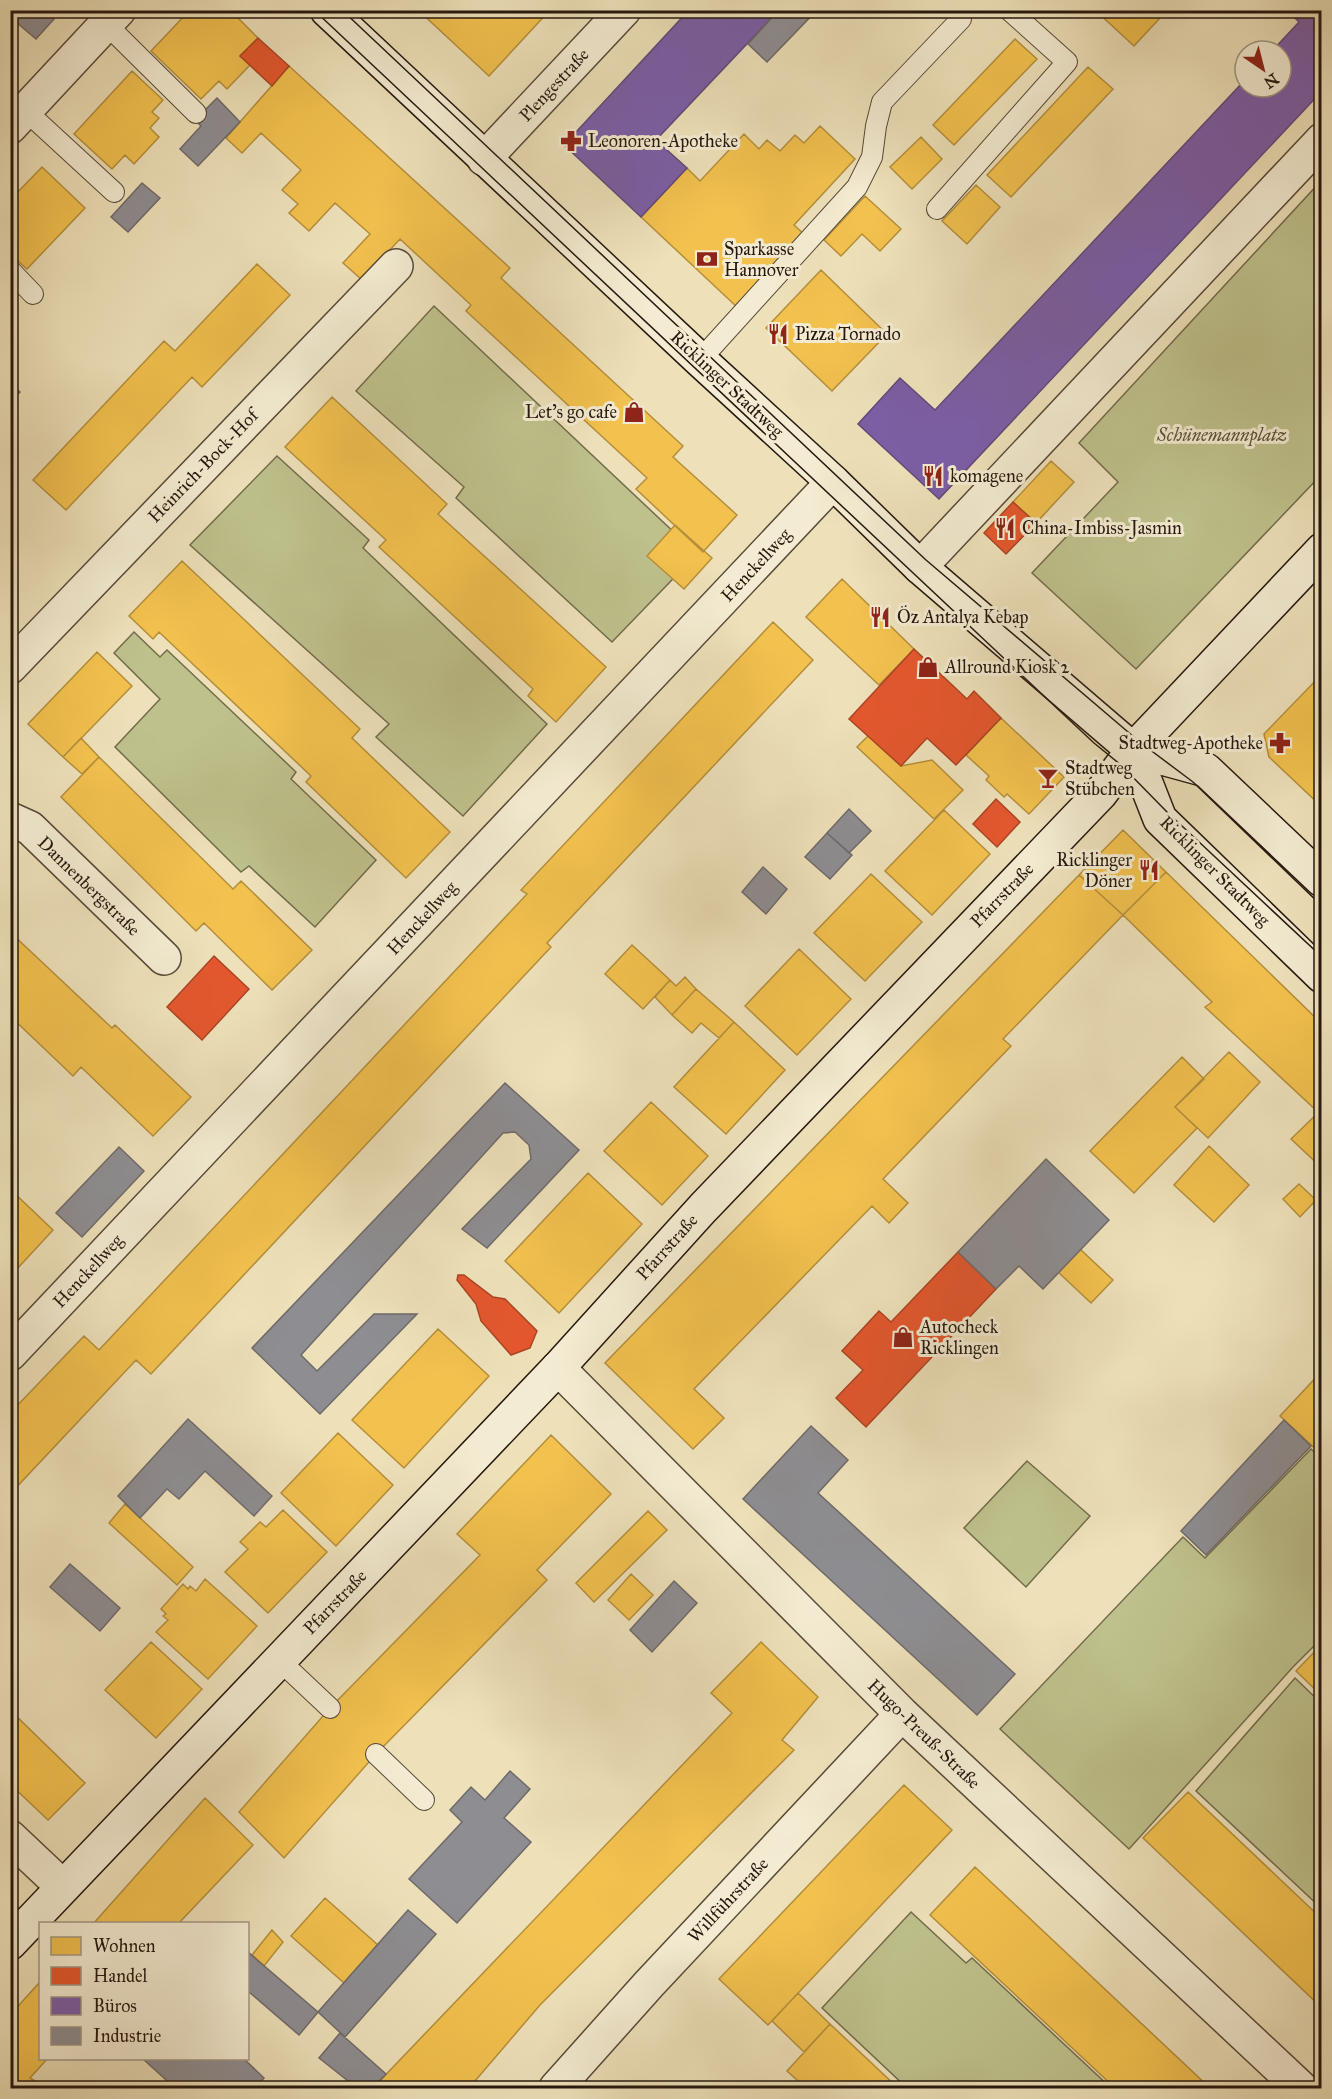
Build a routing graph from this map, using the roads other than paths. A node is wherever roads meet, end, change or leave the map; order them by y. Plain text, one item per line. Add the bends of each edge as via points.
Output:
1 (327, 10) edge
2 (624, 10) edge
3 (1009, 10) edge
4 (113, 17) edge
5 (961, 19) dead end
6 (196, 113) dead end
7 (18, 119) edge
8 (1322, 140) edge
9 (484, 159) junction
10 (114, 192) dead end
11 (937, 209) dead end
12 (396, 266) dead end
13 (10, 270) edge
14 (33, 294) dead end
15 (700, 360) junction
16 (833, 482) junction
17 (1322, 550) edge
18 (920, 567) junction
19 (10, 668) edge
20 (1133, 750) junction
21 (10, 819) edge
22 (1322, 880) edge
23 (164, 958) dead end
24 (1322, 975) edge
25 (10, 1354) edge
26 (558, 1368) junction
27 (279, 1660) junction
28 (330, 1708) dead end
29 (902, 1714) junction
30 (376, 1754) dead end
31 (424, 1800) dead end
32 (10, 1837) edge
33 (63, 1887) junction
34 (10, 1943) edge
35 (556, 2088) edge
36 (1301, 2088) edge

1 - 9 street, Ricklinger Stadtweg
2 - 9 street, Plengestraße
3 - 11 lane via 1067,62
4 - 6 lane
4 - 7 street
5 - 15 lane via 882,102 872,157 857,187
7 - 10 lane
8 - 18 street
9 - 15 street, Ricklinger Stadtweg
12 - 19 street, Heinrich-Bock-Hof
13 - 14 lane
15 - 16 street, Ricklinger Stadtweg
16 - 18 street, Ricklinger Stadtweg
16 - 25 street, Henckellweg
17 - 20 street, Pfarrstraße
18 - 20 street, Ricklinger Stadtweg
20 - 22 street, Ricklinger Stadtweg via 1206,770
20 - 24 street, Ricklinger Stadtweg via 1160,819
20 - 26 street, Pfarrstraße via 1101,793 703,1208
21 - 23 street, Dannenbergstraße via 30,828
26 - 27 street, Pfarrstraße
26 - 29 street, Hugo-Preuß-Straße
27 - 28 lane
27 - 33 street, Pfarrstraße
29 - 35 street, Willführstraße
29 - 36 street, Hugo-Preuß-Straße
30 - 31 lane
32 - 33 street
33 - 34 street, Pfarrstraße

